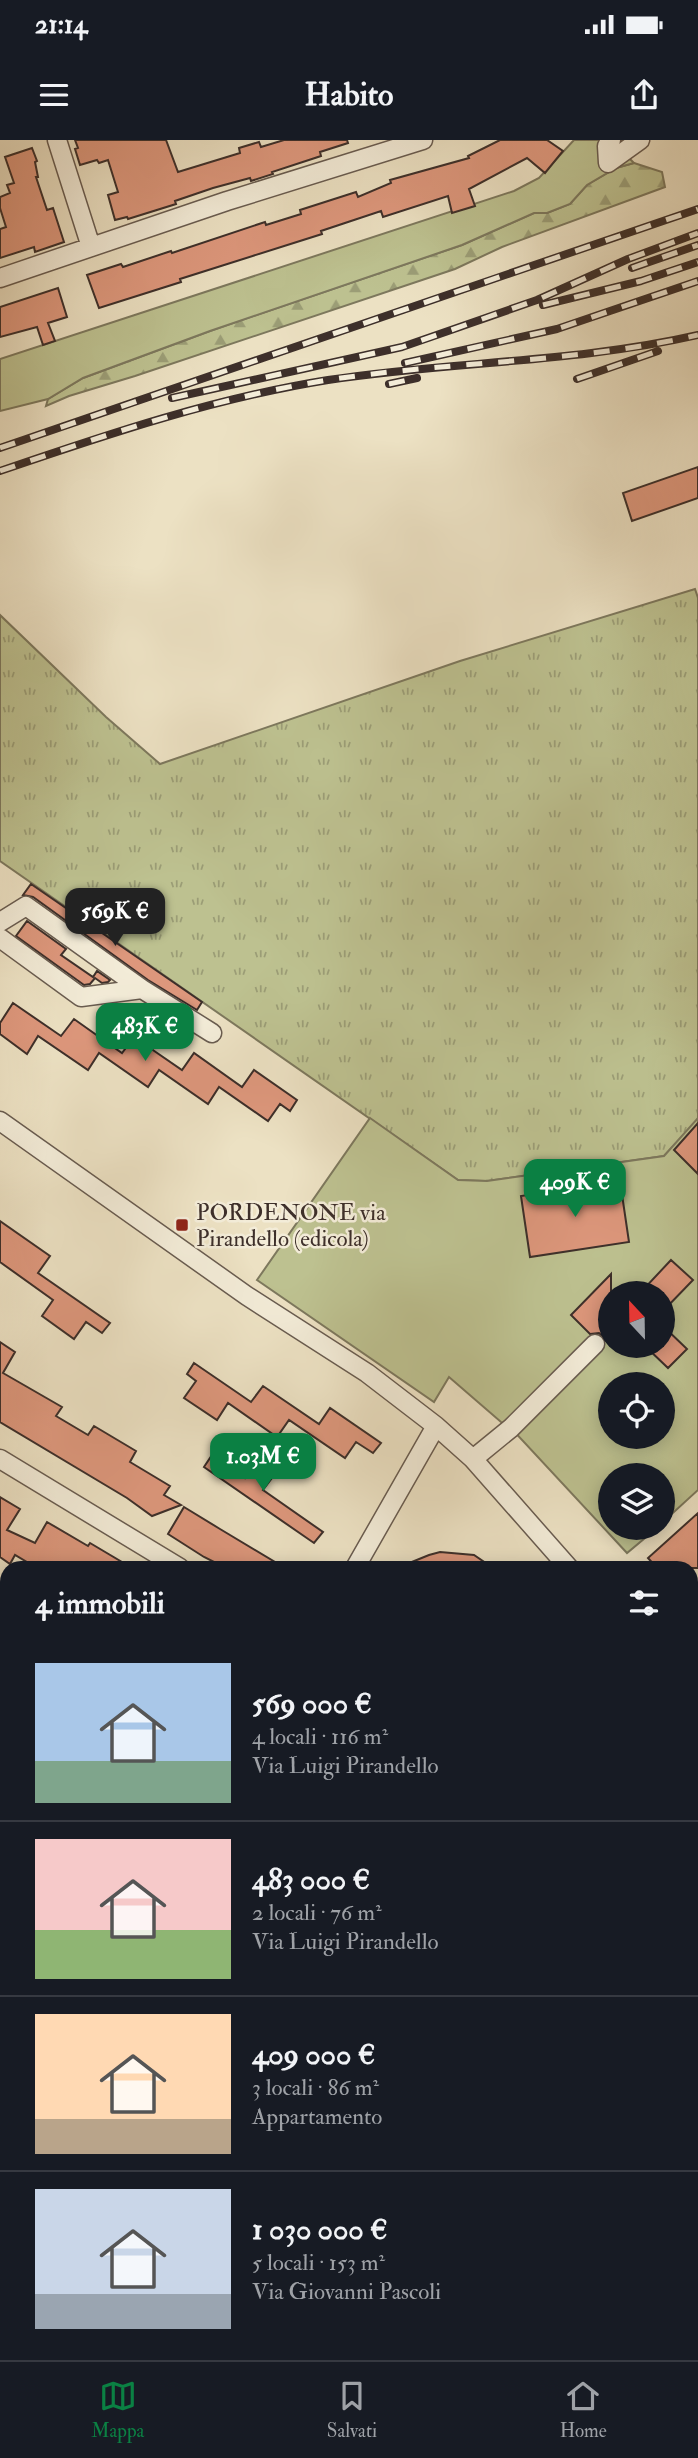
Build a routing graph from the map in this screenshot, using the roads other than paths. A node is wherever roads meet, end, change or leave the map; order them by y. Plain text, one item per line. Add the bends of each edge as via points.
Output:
1 (57, 140) edge
2 (423, 140) edge
3 (611, 140) edge
4 (640, 140) edge
5 (90, 247) junction
6 (0, 278) edge
7 (0, 922) edge
8 (0, 938) edge
9 (142, 989) junction
10 (212, 1033) dead end
11 (0, 1121) edge
12 (595, 1345) dead end
13 (436, 1426) junction
14 (0, 1459) edge
15 (473, 1459) junction
16 (168, 1561) edge
17 (359, 1561) edge
18 (563, 1561) edge

1 - 5 street
2 - 5 street
3 - 4 street via 608,163
5 - 6 street
7 - 9 street via 26,906
8 - 9 street via 81,997
9 - 10 street
11 - 13 street via 247,1296 367,1373
12 - 15 street
13 - 15 street
13 - 17 street
14 - 16 street
15 - 18 street

